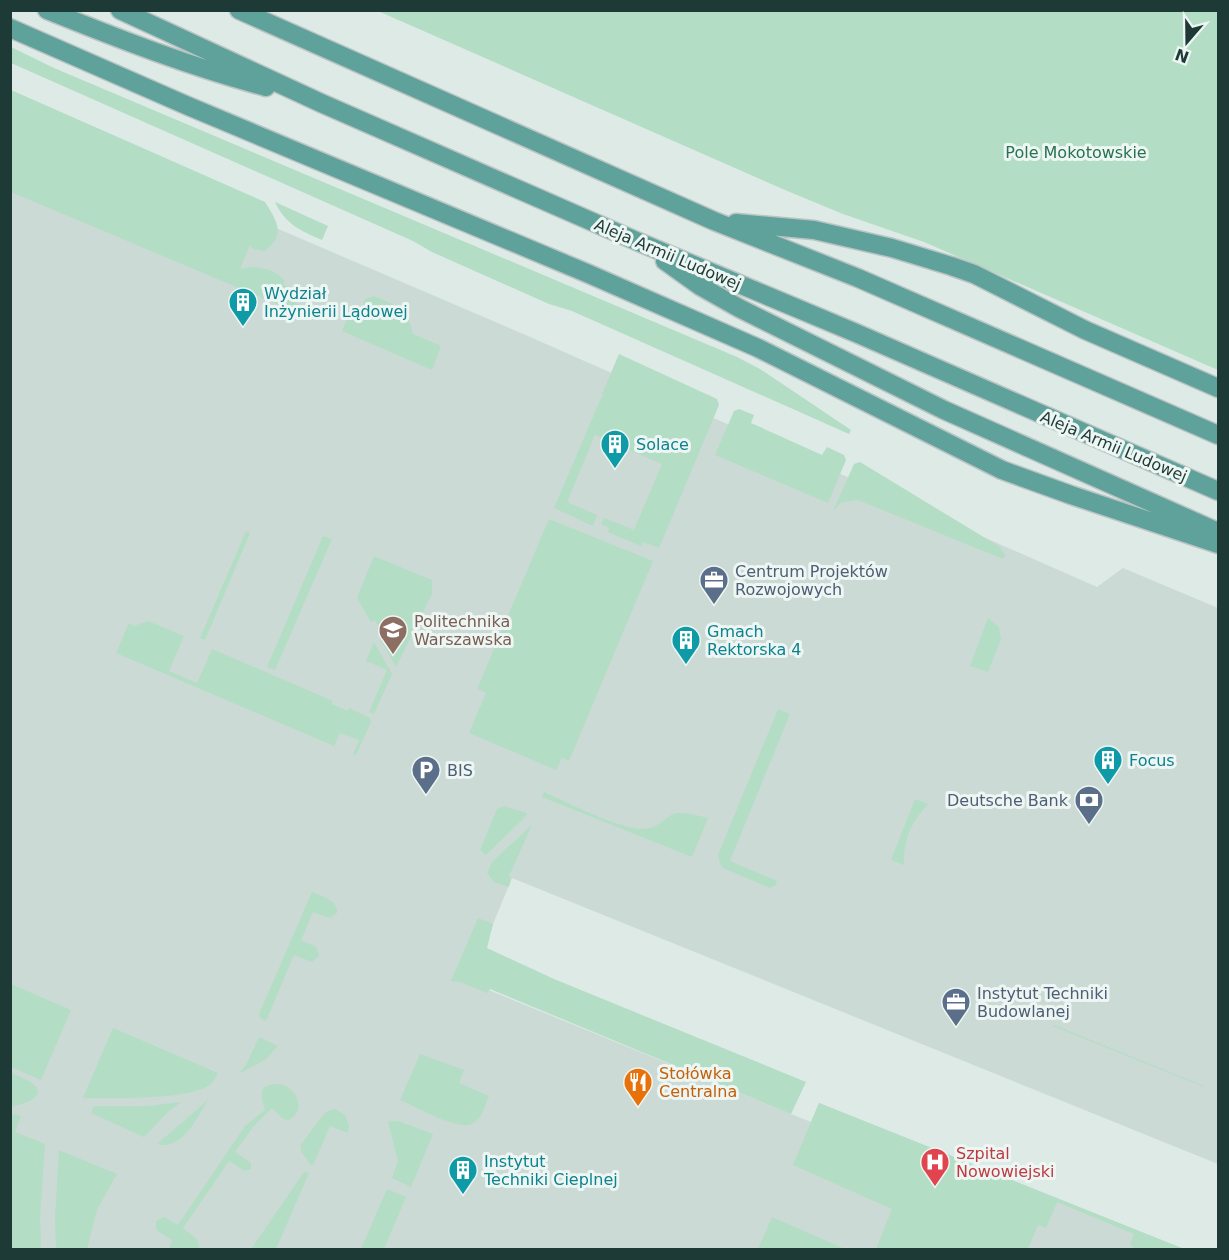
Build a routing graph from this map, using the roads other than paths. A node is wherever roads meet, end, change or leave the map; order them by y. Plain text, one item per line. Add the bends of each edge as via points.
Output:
1 (47, 10) edge
2 (120, 10) edge
3 (239, 10) edge
4 (253, 10) edge
5 (274, 25) junction
6 (10, 28) edge
7 (321, 103) junction
8 (714, 220) junction
9 (634, 240) junction
10 (1218, 388) edge
11 (1218, 435) edge
12 (1218, 491) edge
13 (1218, 532) edge
14 (1218, 544) edge

1 - 7 main road via 209,72
2 - 7 main road, Aleja Armii Ludowej
3 - 5 main road
4 - 5 main road
5 - 8 main road
6 - 14 main road via 758,348 1002,470
7 - 9 main road, Aleja Armii Ludowej
8 - 10 main road via 814,230 951,266
8 - 11 main road via 858,278
9 - 12 main road, Aleja Armii Ludowej
9 - 13 main road via 739,309 982,428

